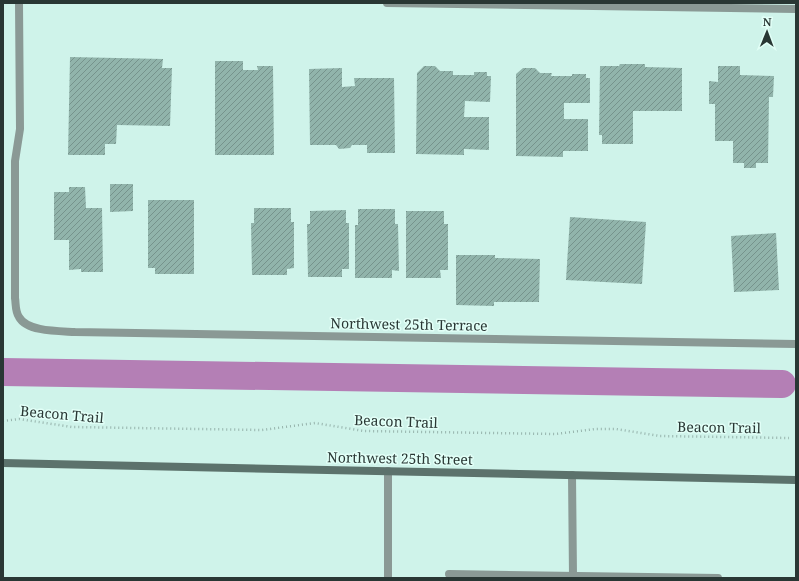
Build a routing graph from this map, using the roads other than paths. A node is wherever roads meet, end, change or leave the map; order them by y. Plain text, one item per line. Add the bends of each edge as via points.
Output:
1 (20, 3) edge
2 (388, 3) edge
3 (796, 9) edge
4 (796, 344) edge
5 (3, 463) edge
6 (388, 471) junction
7 (572, 475) junction
8 (796, 480) edge
9 (449, 574) dead end
10 (573, 576) junction
11 (388, 578) edge
12 (718, 578) edge

1 - 4 street, Northwest 25th Terrace via 20,129 15,161 15,281 17,313 22,322 39,328 75,332
2 - 3 street
5 - 6 main road, Northwest 25th Street
6 - 7 main road, Northwest 25th Street
6 - 11 street
7 - 8 main road, Northwest 25th Street
7 - 10 street
9 - 10 street
10 - 12 street

